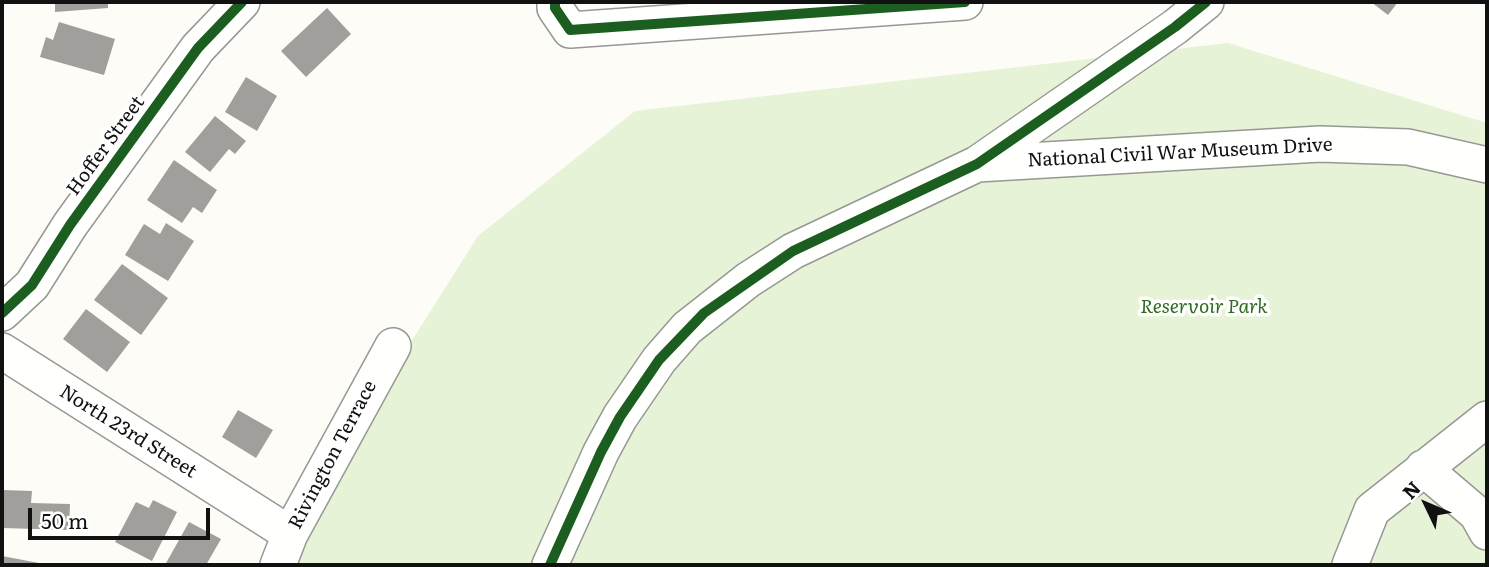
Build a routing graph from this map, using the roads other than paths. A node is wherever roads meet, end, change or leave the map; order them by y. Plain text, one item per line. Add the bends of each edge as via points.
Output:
1 (242, 2) edge
2 (965, 2) edge
3 (1206, 2) edge
4 (562, 16) edge
5 (977, 164) junction
6 (1487, 165) edge
7 (2, 313) edge
8 (393, 346) dead end
9 (2, 351) edge
10 (1487, 419) edge
11 (1423, 468) junction
12 (1487, 532) edge
13 (284, 550) edge
14 (550, 565) edge
15 (1350, 565) edge

1 - 7 street, Hoffer Street via 198,48 32,285
2 - 4 street
3 - 5 street
5 - 6 street, National Civil War Museum Drive via 1320,144 1408,147
5 - 14 street, National Civil War Museum Drive via 793,251 687,328 621,417
8 - 13 street, Rivington Terrace
9 - 13 street, North 23rd Street
10 - 11 street
11 - 12 street via 1477,514
11 - 15 street via 1372,510

